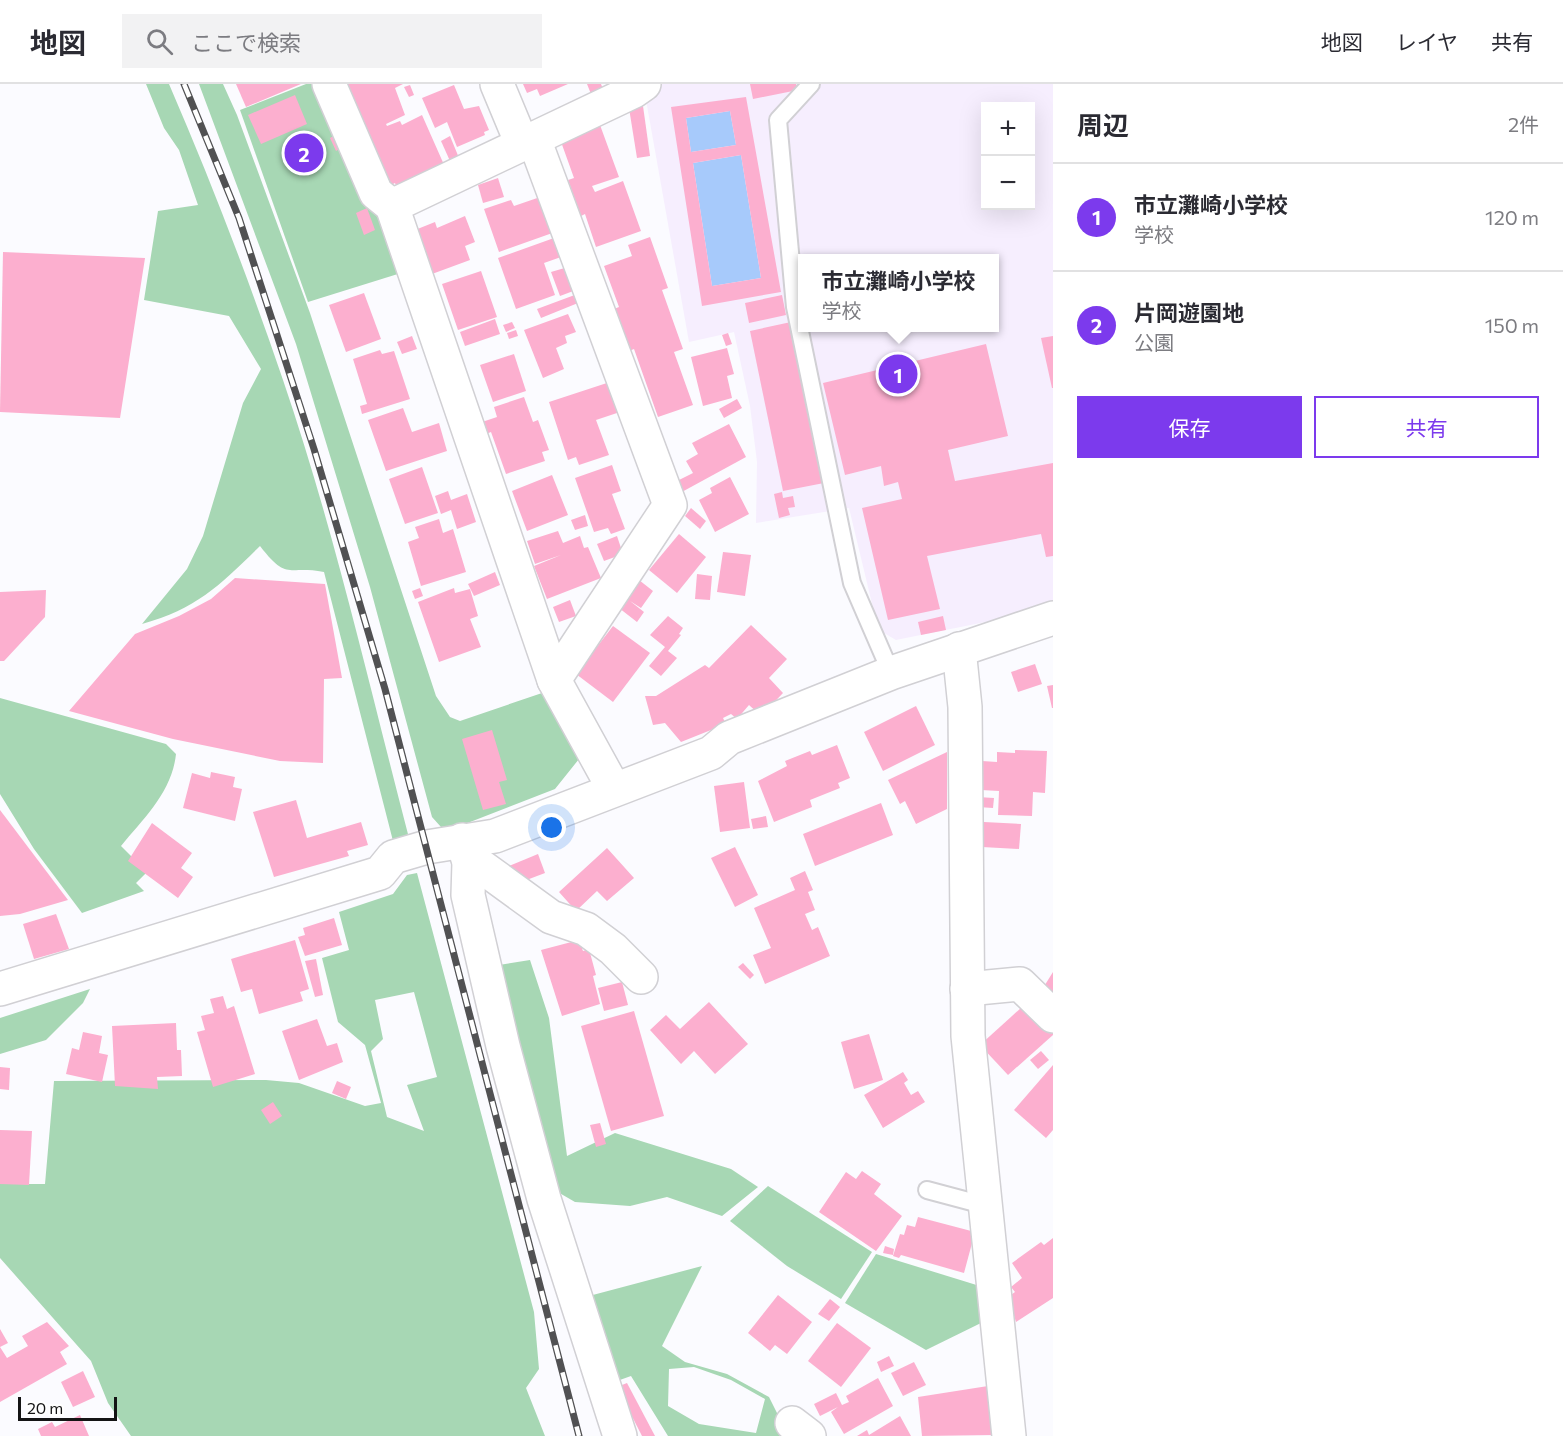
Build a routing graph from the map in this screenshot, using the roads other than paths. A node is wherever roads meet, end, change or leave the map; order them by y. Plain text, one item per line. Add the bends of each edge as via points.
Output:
1 (329, 84) edge
2 (497, 84) edge
3 (644, 84) edge
4 (811, 84) edge
5 (528, 141) junction
6 (392, 206) junction
7 (798, 322) edge
8 (800, 332) edge
9 (1053, 618) edge
10 (958, 649) junction
11 (891, 673) junction
12 (554, 680) junction
13 (614, 789) junction
14 (465, 851) junction
15 (641, 977) dead end
16 (0, 989) edge
17 (967, 989) junction
18 (1053, 1016) edge
19 (927, 1190) dead end
20 (987, 1206) junction
21 (621, 1436) edge
22 (1009, 1436) edge

1 - 6 street via 376,193
2 - 5 street
3 - 5 street
4 - 7 lane via 778,120
5 - 6 street
5 - 12 street via 670,505
6 - 12 street
8 - 11 lane via 852,583
9 - 10 street
10 - 11 street
10 - 17 street via 965,707
11 - 13 street via 729,738 711,753
12 - 13 street
13 - 14 street
14 - 15 street via 551,917 586,929
14 - 16 street via 393,857 380,873
14 - 21 street via 468,895 506,1057 544,1199
17 - 18 street via 1020,984
17 - 20 street via 968,1036
19 - 20 lane
20 - 22 street

